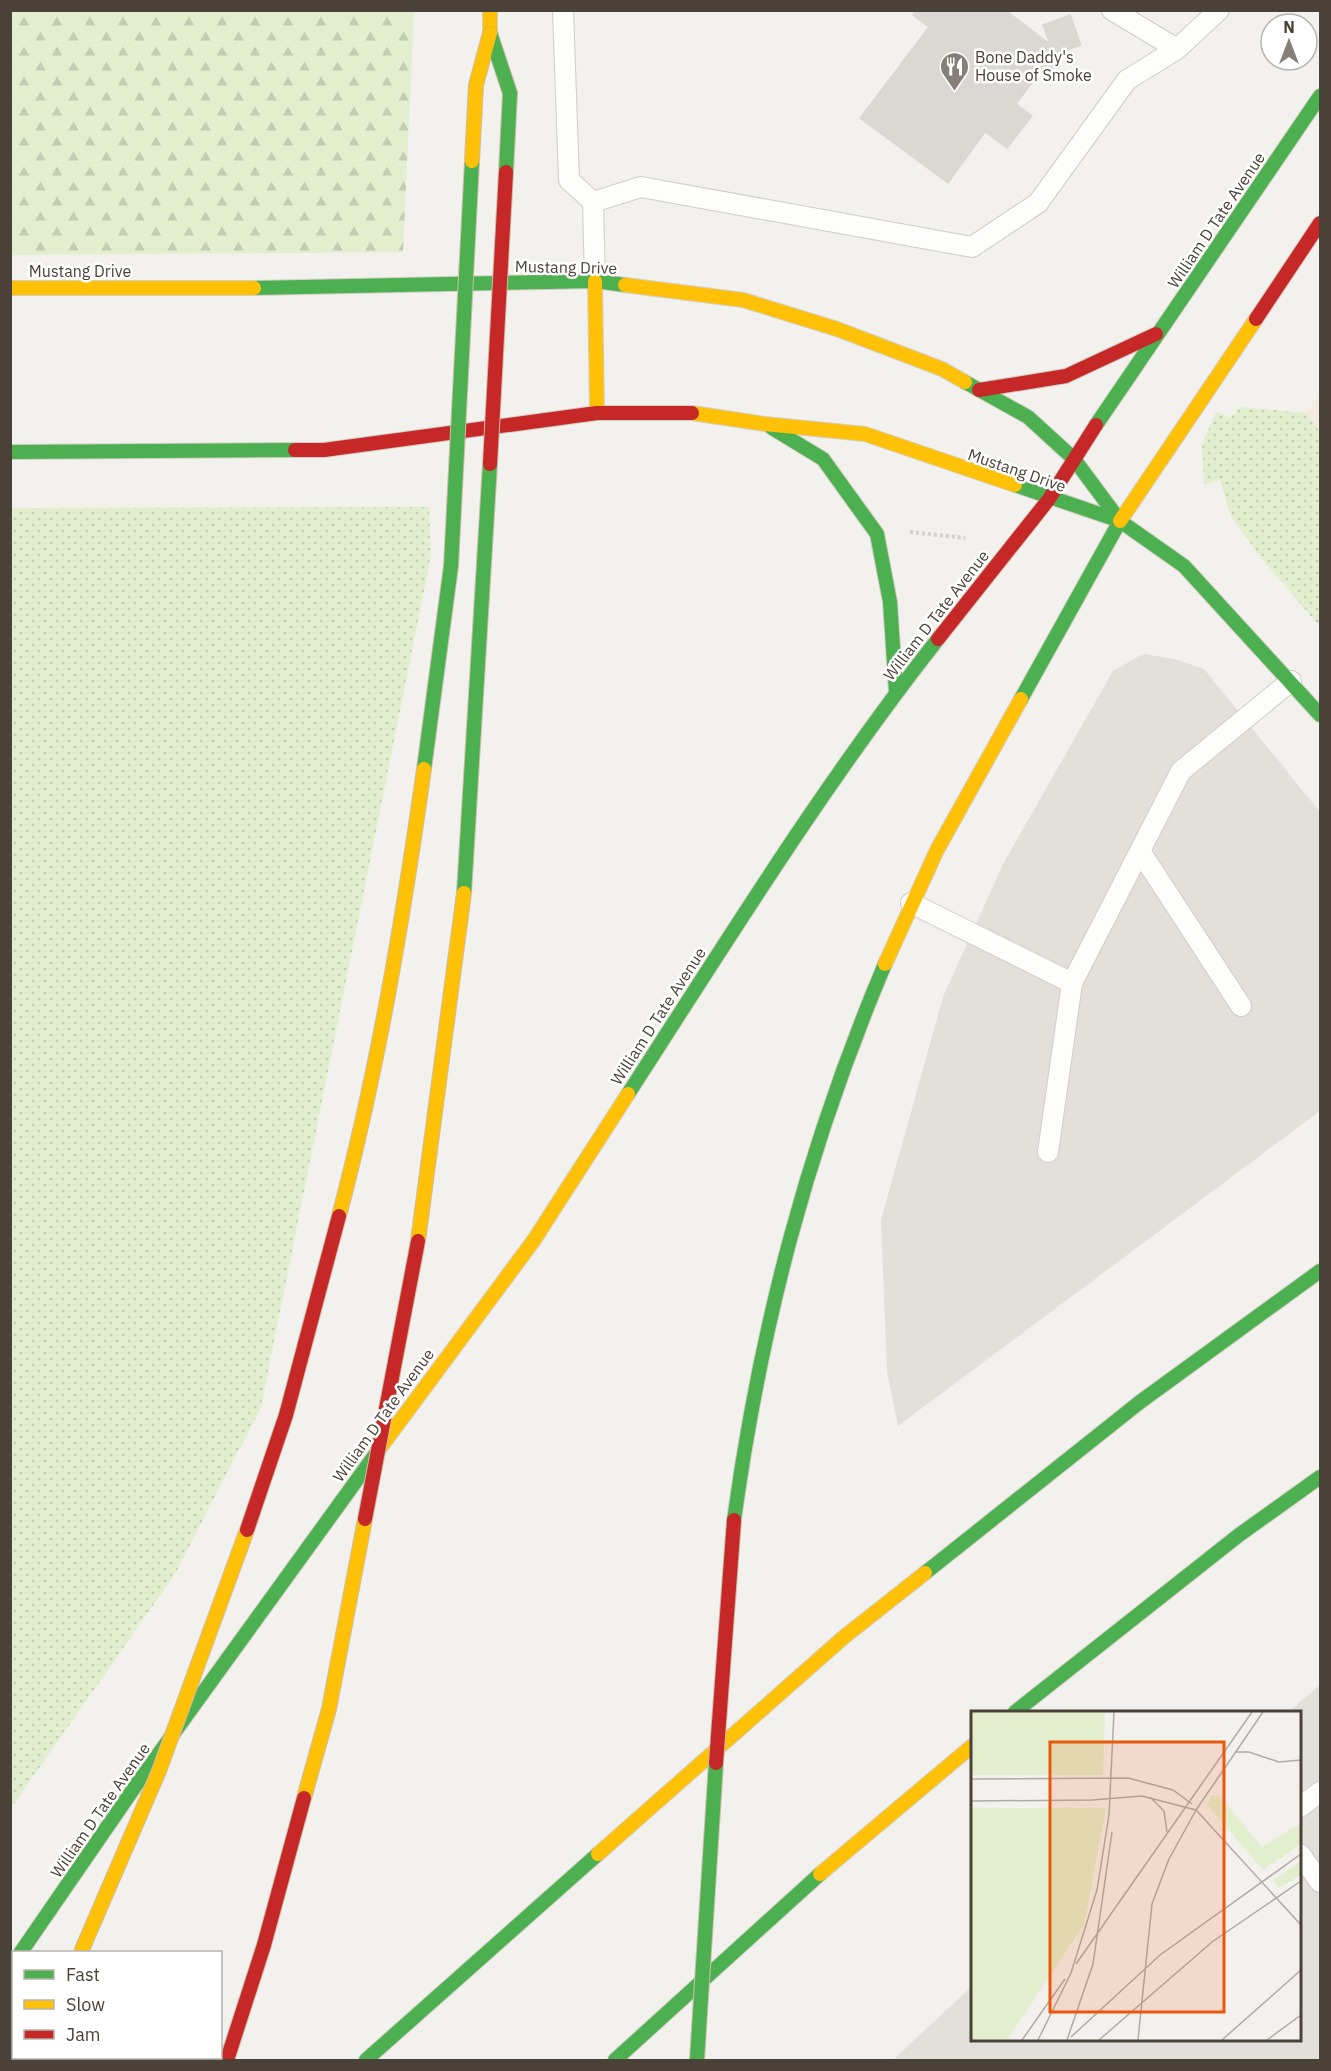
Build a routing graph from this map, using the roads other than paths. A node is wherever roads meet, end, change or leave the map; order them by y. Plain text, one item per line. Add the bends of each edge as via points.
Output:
1 (490, 10) edge
2 (563, 10) edge
3 (1112, 10) edge
4 (1219, 10) edge
5 (490, 33) junction
6 (1177, 49) junction
7 (1320, 96) edge
8 (593, 202) junction
9 (1320, 224) edge
10 (595, 281) junction
11 (10, 288) edge
12 (1158, 334) junction
13 (979, 390) junction
14 (597, 413) junction
15 (765, 423) junction
16 (10, 452) edge
17 (1074, 459) junction
18 (1049, 499) junction
19 (1120, 521) junction
20 (1291, 681) junction
21 (896, 692) junction
22 (1320, 715) edge
23 (1140, 851) junction
24 (911, 903) junction
25 (1072, 983) junction
26 (1241, 1006) dead end
27 (1048, 1152) dead end
28 (1320, 1271) edge
29 (1320, 1478) edge
30 (1018, 1711) edge
31 (971, 1747) edge
32 (1320, 1792) edge
33 (1301, 1806) edge
34 (1301, 1857) edge
35 (1320, 1882) edge
36 (22, 1951) edge
37 (82, 1951) edge
38 (227, 2061) edge
39 (366, 2061) edge
40 (615, 2061) edge
41 (697, 2061) edge

1 - 5 main road
2 - 8 lane via 569,180
3 - 6 lane
4 - 6 lane
5 - 37 main road, bridge via 476,85 451,566 409,877 359,1141 285,1414 226,1591 159,1771
5 - 38 main road, bridge via 510,93 465,887 418,1244 329,1709 264,1945
6 - 8 lane via 1127,80 1038,203 972,247 641,187
7 - 12 main road, William D Tate Avenue
8 - 10 lane
9 - 19 main road
10 - 11 main road, Mustang Drive
10 - 13 main road, Mustang Drive via 743,300 942,369
10 - 14 main road
12 - 13 main road via 1066,376
12 - 17 main road, William D Tate Avenue
13 - 17 main road, Mustang Drive via 1028,417
14 - 15 main road, Mustang Drive via 706,413
14 - 16 main road, Mustang Drive via 324,450
15 - 18 main road, Mustang Drive via 865,434
15 - 21 main road via 822,459 877,534 890,602
17 - 18 main road, William D Tate Avenue
17 - 19 main road, Mustang Drive
18 - 19 main road, Mustang Drive
18 - 21 main road, William D Tate Avenue
19 - 20 main road, Mustang Drive via 1184,566
19 - 24 main road via 976,776
20 - 22 main road, Mustang Drive
20 - 23 lane via 1181,771
21 - 36 main road, William D Tate Avenue via 733,931 534,1240 141,1779
23 - 25 lane
23 - 26 lane
24 - 25 lane
24 - 41 main road, bridge via 837,1081 804,1177 764,1331 749,1407 734,1520
25 - 27 lane
28 - 39 main road via 1140,1402 844,1637
29 - 30 main road via 1239,1535
31 - 40 main road via 786,1903
32 - 33 lane
34 - 35 lane

